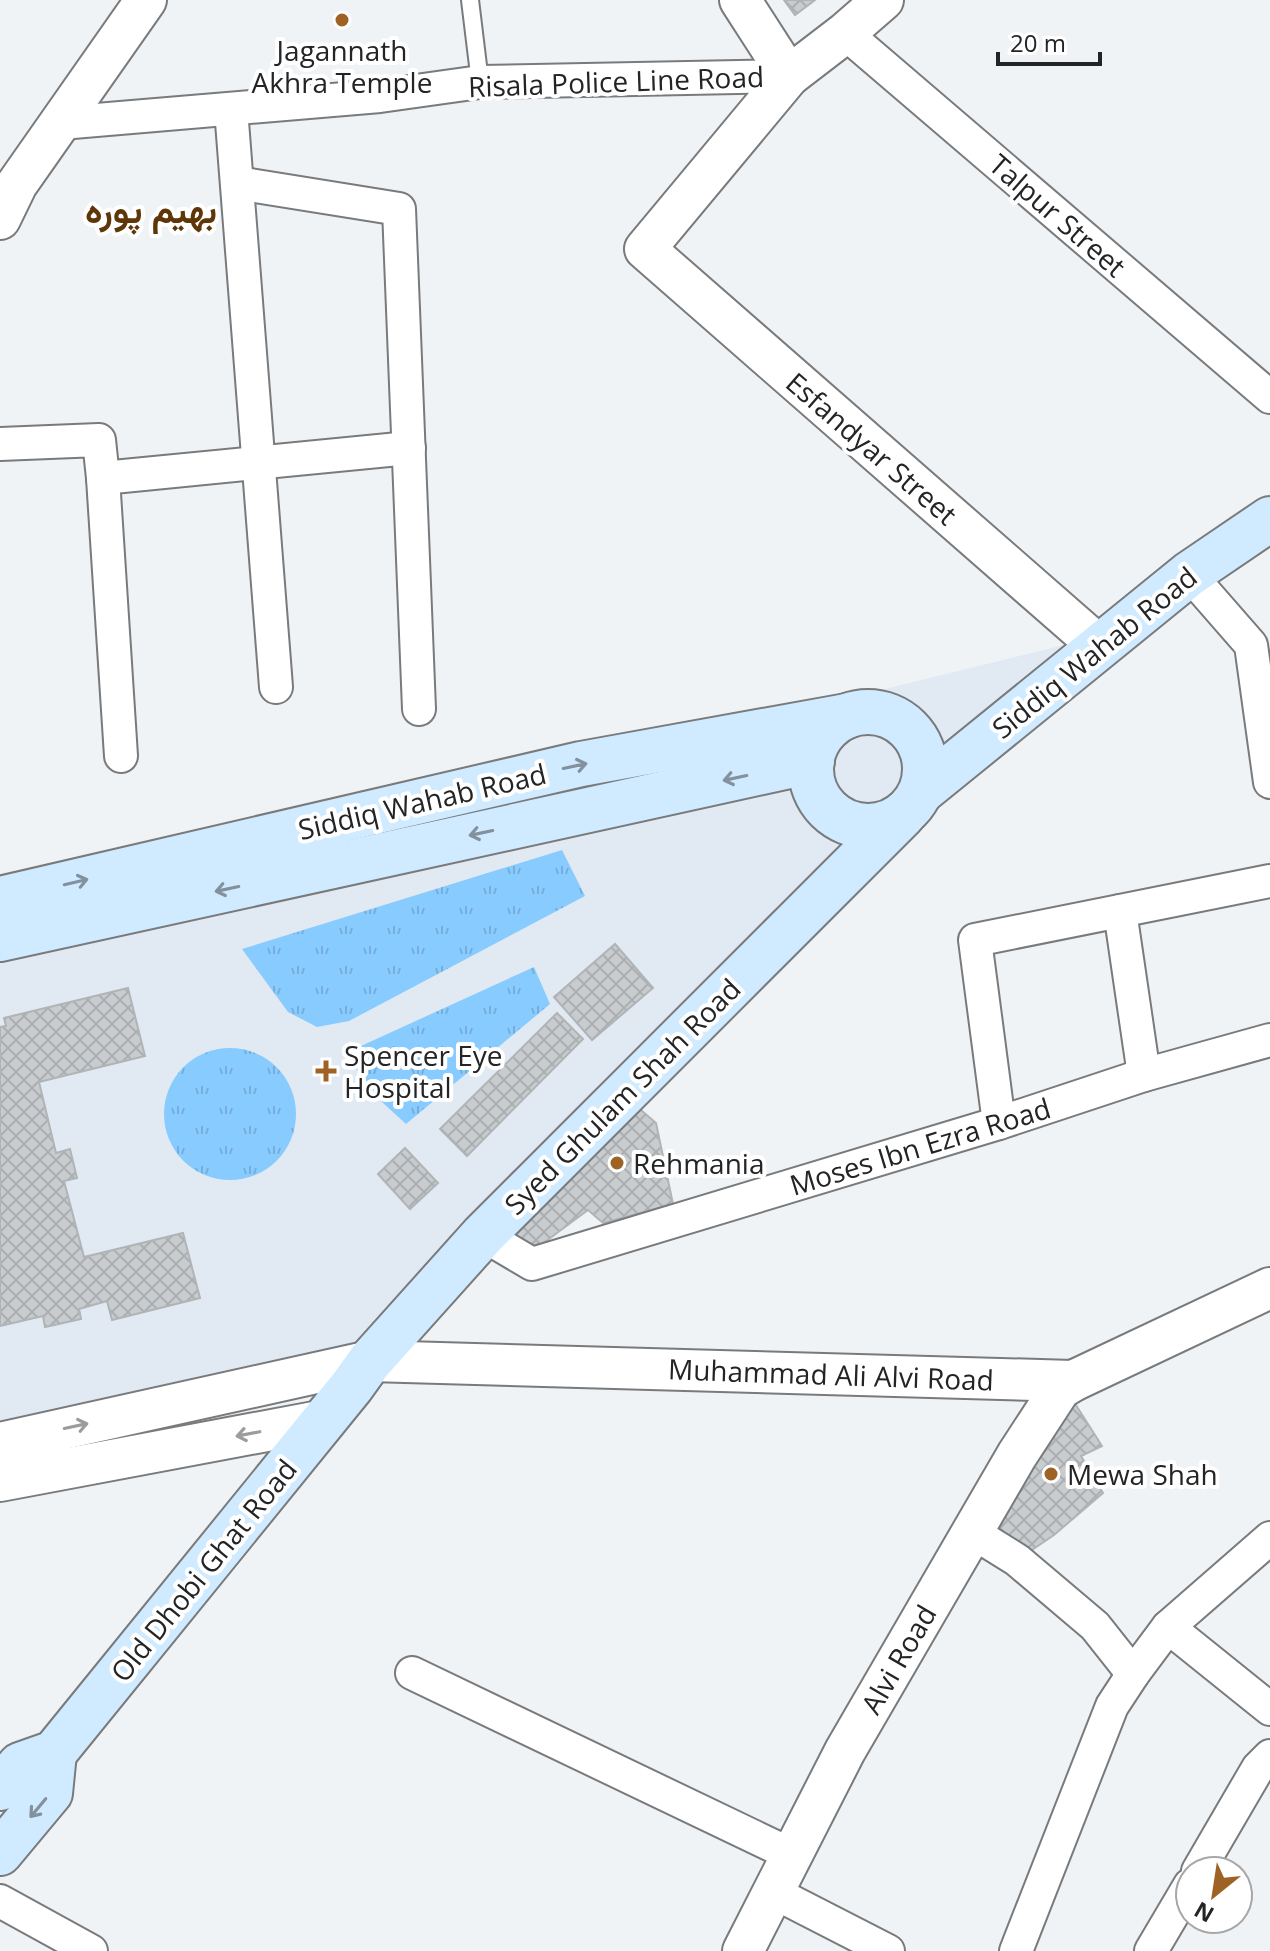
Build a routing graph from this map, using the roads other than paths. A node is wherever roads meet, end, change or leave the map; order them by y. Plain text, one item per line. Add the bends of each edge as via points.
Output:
1 (146, 0) edge
2 (470, 0) edge
3 (740, 0) edge
4 (883, 0) edge
5 (845, 33) junction
6 (789, 76) junction
7 (480, 82) junction
8 (231, 109) junction
9 (61, 123) junction
10 (9, 182) edge
11 (237, 183) junction
12 (0, 219) edge
13 (1270, 397) edge
14 (0, 444) edge
15 (409, 448) junction
16 (258, 463) junction
17 (103, 478) junction
18 (1270, 519) edge
19 (1189, 574) junction
20 (1260, 644) edge
21 (1099, 646) junction
22 (276, 687) dead end
23 (419, 709) dead end
24 (847, 716) junction
25 (121, 756) dead end
26 (812, 761) junction
27 (1270, 782) edge
28 (912, 803) junction
29 (1270, 881) edge
30 (0, 899) edge
31 (1120, 911) junction
32 (0, 939) edge
33 (1270, 1040) edge
34 (1144, 1075) junction
35 (999, 1123) junction
36 (483, 1235) junction
37 (1270, 1288) edge
38 (361, 1374) junction
39 (1073, 1381) junction
40 (325, 1420) junction
41 (0, 1443) edge
42 (0, 1481) edge
43 (972, 1532) junction
44 (1270, 1538) edge
45 (1168, 1627) junction
46 (412, 1673) dead end
47 (1133, 1674) junction
48 (1270, 1709) edge
49 (54, 1753) junction
50 (1270, 1756) edge
51 (0, 1788) edge
52 (0, 1853) edge
53 (792, 1855) junction
54 (1207, 1855) edge
55 (773, 1892) junction
56 (0, 1901) edge
57 (1174, 1912) edge
58 (91, 1951) edge
59 (743, 1951) edge
60 (888, 1951) edge
61 (1016, 1951) edge
62 (1151, 1951) edge

1 - 9 street
2 - 7 lane
3 - 6 street
4 - 5 street
5 - 6 street
5 - 13 street, Talpur Street
6 - 7 street, Risala Police Line Road
6 - 21 street, Esfandyar Street via 645,249
7 - 8 street, Risala Police Line Road
8 - 9 street, Risala Police Line Road
8 - 11 street
9 - 10 street
10 - 12 street
11 - 15 street via 399,209
11 - 16 street
14 - 17 street via 99,440
15 - 16 street
15 - 23 street
16 - 17 street
16 - 22 street
17 - 25 street
18 - 19 main road, Siddiq Wahab Road
19 - 20 street
19 - 21 main road, Siddiq Wahab Road
20 - 27 street
21 - 28 main road, Siddiq Wahab Road
24 - 26 main road via 823,734
24 - 28 main road via 891,716 914,734 926,762
30 -> 24 main road, Siddiq Wahab Road via 581,764
26 - 28 main road via 815,791 846,822 891,822
26 -> 32 main road, Siddiq Wahab Road
28 - 36 main road, Syed Ghulam Shah Road
29 - 31 street
31 - 34 street
31 - 35 street via 975,940
33 - 34 street, Moses Ibn Ezra Road
34 - 35 street, Moses Ibn Ezra Road
35 - 36 street, Moses Ibn Ezra Road via 532,1264
36 - 38 main road, Syed Ghulam Shah Road
37 - 39 street, Muhammad Ali Alvi Road
38 - 39 street, Muhammad Ali Alvi Road
38 - 40 main road, Old Dhobi Ghat Road
41 -> 38 street, Muhammad Ali Alvi Road
39 - 43 street, Alvi Road via 1060,1389
40 -> 42 street
40 - 49 main road, Old Dhobi Ghat Road
43 - 47 street via 1017,1560 1095,1626
43 - 53 street, Alvi Road via 845,1751
44 - 45 street
45 - 47 street
45 - 48 street
46 - 53 street
47 - 61 street via 1112,1706
49 - 51 main road, Old Dhobi Ghat Road via 20,1765
49 -> 52 main road via 50,1793
50 - 54 street
53 - 55 street, Alvi Road
55 - 59 street, Alvi Road
55 - 60 street
56 - 58 street
57 - 62 street

